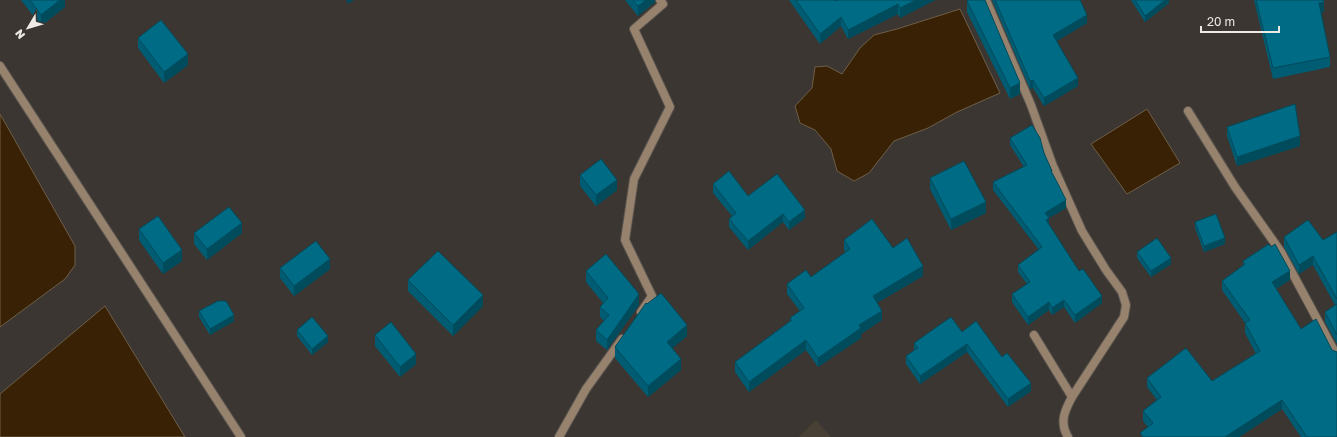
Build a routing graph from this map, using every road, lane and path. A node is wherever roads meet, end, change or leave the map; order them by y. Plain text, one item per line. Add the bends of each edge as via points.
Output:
1 (660, 0) edge
2 (986, 0) edge
3 (0, 66) edge
4 (1188, 111) dead end
5 (635, 321) edge
6 (626, 333) edge
7 (1034, 334) dead end
8 (1337, 356) edge
9 (1072, 397) junction
10 (241, 437) edge
11 (558, 437) edge
12 (1068, 437) edge

1 - 5 street via 663,4 634,30 670,107 634,180 625,240 652,296
2 - 9 street via 1082,231 1122,292 1126,305 1124,317
3 - 10 street
4 - 8 street via 1235,187 1281,252
6 - 11 street via 586,389
7 - 9 street
9 - 12 street via 1063,420

